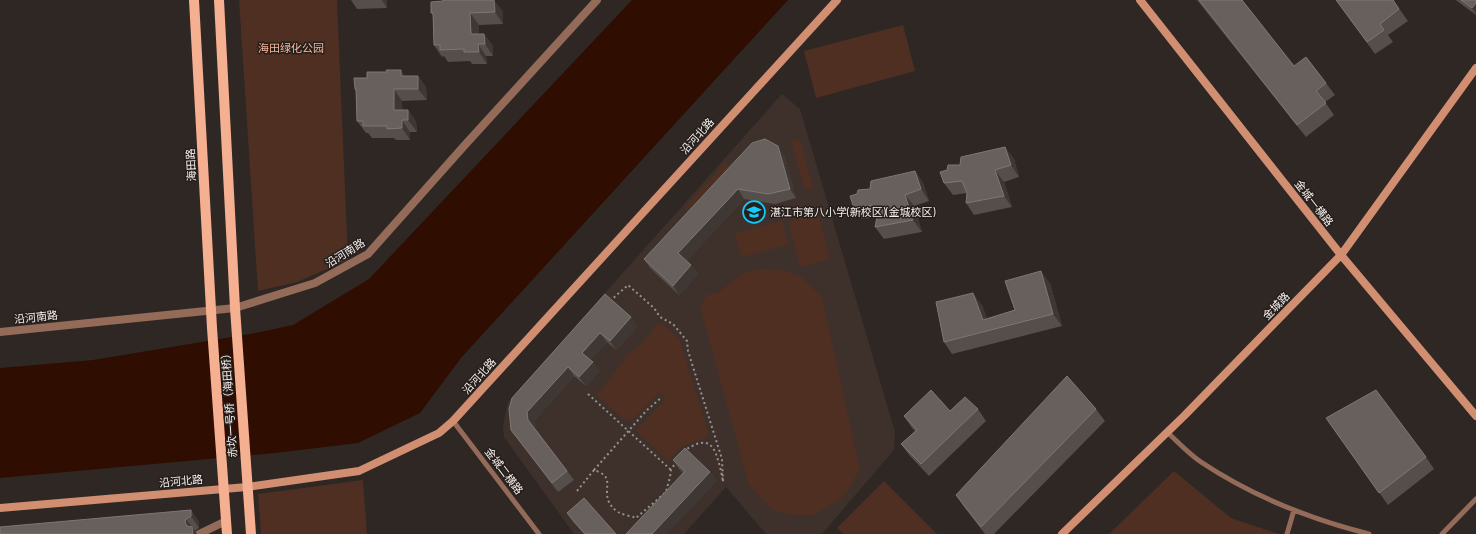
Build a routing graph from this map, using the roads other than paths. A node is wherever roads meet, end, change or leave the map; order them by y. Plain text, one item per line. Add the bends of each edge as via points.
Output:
1 (194, 0) edge
2 (218, 0) edge
3 (597, 0) edge
4 (837, 0) edge
5 (1140, 0) edge
6 (1475, 72) edge
7 (1341, 255) junction
8 (235, 308) junction
9 (212, 311) junction
10 (212, 328) joint
11 (0, 332) edge
12 (1476, 416) edge
13 (453, 421) junction
14 (1167, 432) junction
15 (247, 487) junction
16 (224, 488) junction
17 (1476, 499) edge
18 (0, 508) edge
19 (1294, 510) junction
20 (226, 521) junction
21 (199, 534) edge
22 (227, 534) edge
23 (251, 534) edge
24 (539, 534) edge
25 (1062, 534) edge
26 (1287, 534) edge
27 (1369, 534) edge
28 (1442, 534) edge

1 - 9 main road, 海田路
2 - 8 main road
3 - 8 street, 沿河南路 via 368,254 316,284
4 - 13 street, 沿河北路
5 - 7 street, 金城一横路
6 - 7 street, 金城路
7 - 12 street, 金城一横路
7 - 14 street, 金城路
8 - 9 street, 沿河南路
8 - 15 main road, 赤坎一号桥（海田桥）
9 - 10 main road, 海田路
9 - 11 street, 沿河南路
10 - 16 main road, 赤坎一号桥（海田桥）
13 - 15 street, 沿河北路 via 439,433 359,471
13 - 24 lane, 金城二横路
14 - 19 lane via 1201,462 1262,497
14 - 25 street, 金城路
15 - 16 street, 沿河北路
15 - 23 main road
16 - 18 street, 沿河北路
16 - 20 main road
17 - 28 lane
19 - 26 lane
19 - 27 lane
20 - 21 street
20 - 22 main road

